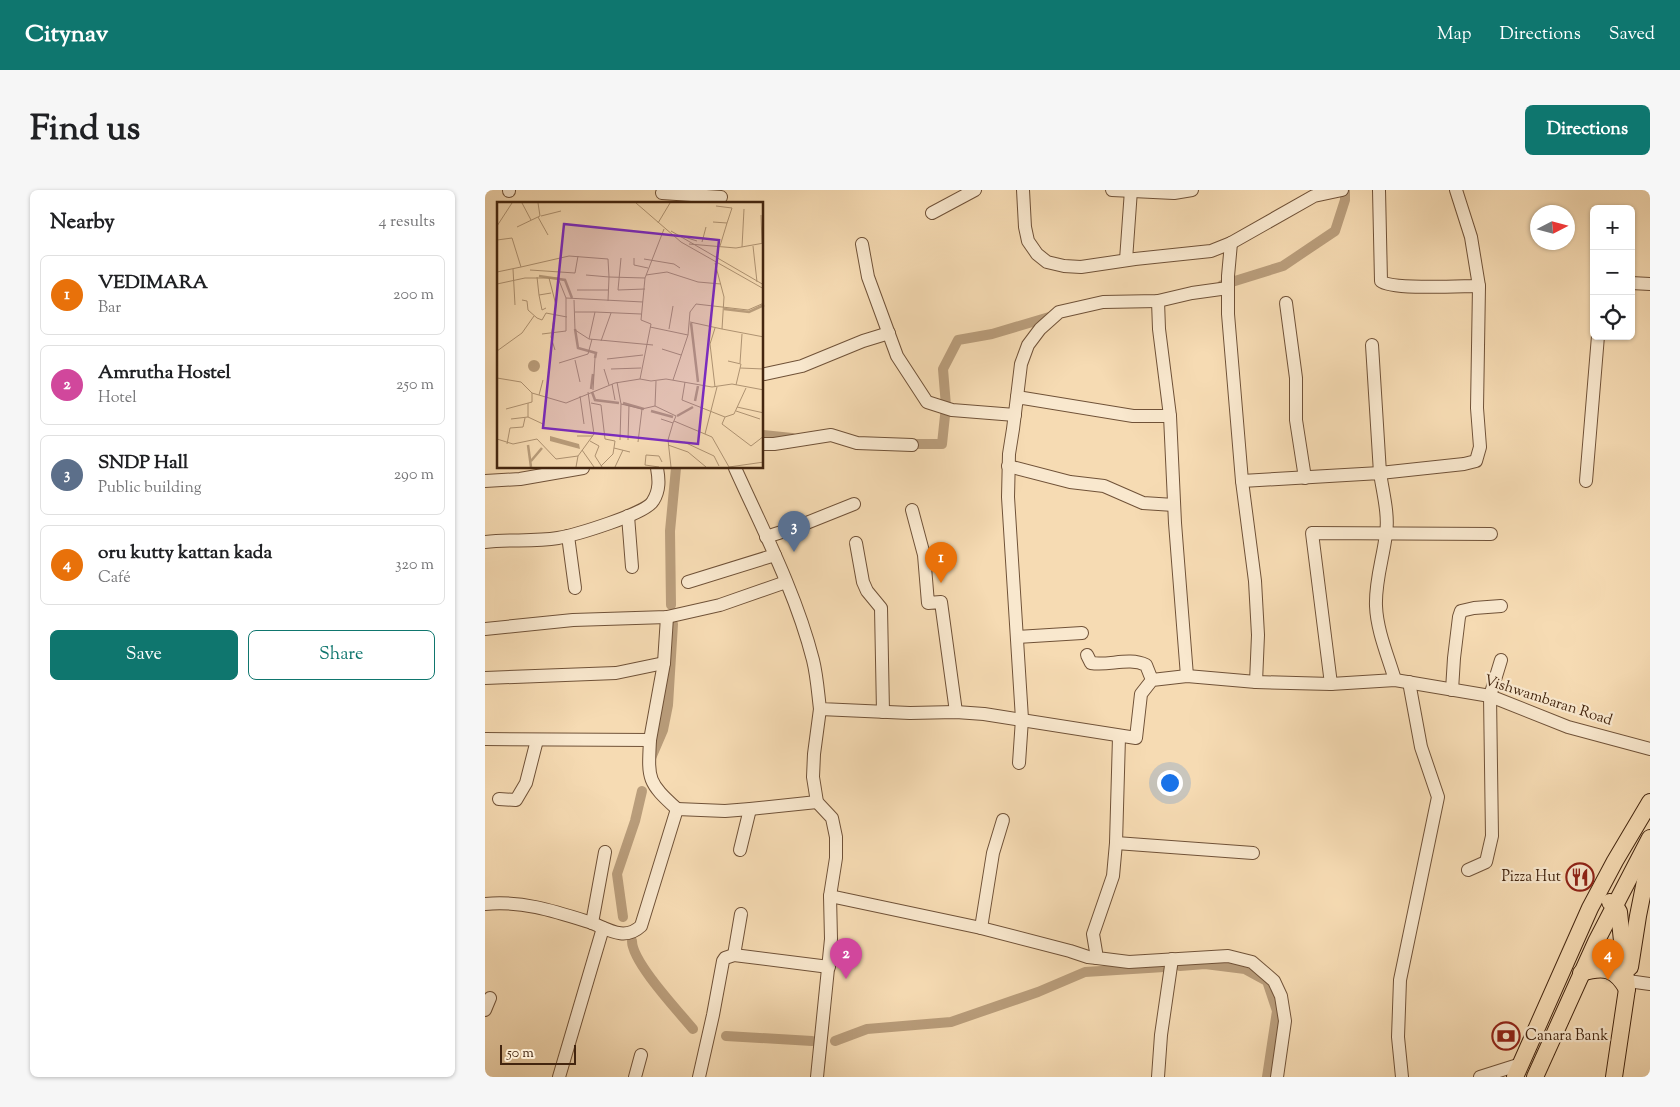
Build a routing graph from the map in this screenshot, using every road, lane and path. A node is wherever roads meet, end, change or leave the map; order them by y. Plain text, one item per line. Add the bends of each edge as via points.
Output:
1 (975, 190) edge
2 (1023, 190) edge
3 (1112, 190) edge
4 (1192, 190) edge
5 (1342, 190) edge
6 (1379, 190) edge
7 (1456, 190) edge
8 (1131, 191) edge
9 (662, 196) edge
10 (721, 197) dead end
11 (932, 213) dead end
12 (862, 244) dead end
13 (1231, 244) junction
14 (1126, 260) junction
15 (1635, 283) edge
16 (1650, 284) edge
17 (1479, 286) junction
18 (1228, 288) junction
19 (1158, 301) junction
20 (1286, 302) dead end
21 (889, 333) junction
22 (1598, 340) edge
23 (1372, 345) dead end
24 (765, 374) dead end
25 (1017, 397) junction
26 (1015, 415) junction
27 (1169, 416) junction
28 (764, 444) edge
29 (912, 445) dead end
30 (1008, 466) junction
31 (577, 469) edge
32 (657, 469) edge
33 (735, 469) edge
34 (1380, 473) junction
35 (1305, 478) junction
36 (485, 481) edge
37 (1242, 481) junction
38 (1586, 481) dead end
39 (853, 504) dead end
40 (1174, 505) junction
41 (912, 510) dead end
42 (628, 516) junction
43 (1386, 533) junction
44 (1491, 534) dead end
45 (568, 536) junction
46 (766, 537) junction
47 (485, 542) edge
48 (856, 543) dead end
49 (775, 555) junction
50 (632, 568) dead end
51 (688, 582) dead end
52 (786, 582) junction
53 (575, 588) dead end
54 (1501, 606) dead end
55 (667, 617) junction
56 (485, 630) edge
57 (1082, 633) dead end
58 (1017, 637) junction
59 (1087, 655) dead end
60 (1501, 660) dead end
61 (664, 663) junction
62 (1187, 676) junction
63 (485, 678) edge
64 (1152, 680) junction
65 (1395, 680) junction
66 (1256, 682) junction
67 (1409, 682) junction
68 (1331, 684) junction
69 (1453, 690) junction
70 (1490, 696) junction
71 (821, 710) junction
72 (883, 712) junction
73 (956, 712) junction
74 (1022, 719) junction
75 (1119, 737) junction
76 (485, 739) edge
77 (537, 740) junction
78 (650, 740) junction
79 (1650, 749) edge
80 (1019, 763) dead end
81 (499, 799) dead end
82 (817, 802) junction
83 (1650, 802) edge
84 (677, 809) junction
85 (750, 810) junction
86 (1003, 820) dead end
87 (1650, 838) edge
88 (1116, 843) junction
89 (740, 850) dead end
90 (605, 852) dead end
91 (1253, 853) dead end
92 (1650, 856) edge
93 (1468, 870) dead end
94 (1602, 888) junction
95 (830, 896) junction
96 (1617, 900) junction
97 (485, 904) edge
98 (1639, 906) junction
99 (741, 914) dead end
100 (597, 925) junction
101 (981, 928) junction
102 (734, 955) junction
103 (1097, 958) junction
104 (1172, 959) junction
105 (829, 967) junction
106 (1581, 974) junction
107 (1650, 984) edge
108 (1627, 985) junction
109 (641, 1055) dead end
110 (1518, 1070) edge
111 (559, 1077) edge
112 (635, 1077) edge
113 (699, 1077) edge
114 (817, 1077) edge
115 (1158, 1077) edge
116 (1277, 1077) edge
117 (1402, 1077) edge
118 (1480, 1077) edge
119 (1535, 1077) edge
120 (1614, 1077) edge

1 - 11 street
2 - 14 street via 1028,241 1047,262 1081,267
3 - 8 street
4 - 8 street via 1174,193
5 - 13 street via 1313,196
6 - 17 street via 1381,281 1385,285
7 - 17 street via 1471,237
8 - 14 street
9 - 10 street
12 - 21 street via 868,278
13 - 14 street via 1211,251
13 - 18 street
15 - 16 street
17 - 34 street via 1477,408 1480,446 1476,461
18 - 19 street
18 - 37 street
19 - 25 street via 1103,302 1059,312 1028,345 1021,364
19 - 27 street
20 - 35 street via 1296,378 1296,420
21 - 24 street via 802,366
21 - 26 street via 897,356 927,402 952,410
22 - 38 street
23 - 34 street
25 - 26 street
25 - 27 street via 1133,416
26 - 30 street
27 - 40 street
28 - 29 street via 831,435 857,443
30 - 40 street via 1070,482 1104,486 1143,503
30 - 58 street
31 - 36 street via 520,479
32 - 42 street via 659,487 653,502
33 - 46 street
34 - 35 street
34 - 43 street
35 - 37 street
37 - 66 street via 1259,635
39 - 46 street
40 - 62 street
41 - 73 street via 924,555 928,603 941,602
42 - 45 street
42 - 50 street
43 - 44 street
43 - 65 street via 1377,578 1376,606
43 - 68 street via 1312,533
45 - 47 street
45 - 53 street
46 - 49 street
48 - 72 street via 863,582 881,608
49 - 51 street
49 - 52 street
52 - 55 street via 720,605
52 - 71 street via 813,661
54 - 69 street via 1461,611
55 - 56 street via 573,620
55 - 61 street
57 - 58 street
58 - 74 street
59 - 64 street via 1091,663 1102,665 1138,661 1146,664
60 - 70 street
61 - 63 street via 615,673
61 - 78 street
62 - 64 street, Vishwambaran Road
62 - 66 street, Vishwambaran Road
64 - 75 street via 1141,694 1136,738
65 - 67 street, Vishwambaran Road
65 - 68 street, Vishwambaran Road
66 - 68 street, Vishwambaran Road
67 - 69 street, Vishwambaran Road
67 - 117 street via 1421,746 1438,797 1400,980 1398,1038
69 - 70 street, Vishwambaran Road
70 - 79 street, Vishwambaran Road via 1568,727
70 - 93 street via 1492,836 1486,862
71 - 72 street
71 - 82 street via 813,769
72 - 73 street
73 - 74 street
74 - 75 street
74 - 80 street
75 - 88 street
76 - 77 street
77 - 78 street
77 - 81 street via 526,783 516,800
78 - 84 street via 649,774 658,792
82 - 85 street
82 - 95 street via 832,818 836,837 835,872
83 - 94 main road
84 - 85 street
84 - 100 street via 641,926 630,934 621,934
85 - 89 street
86 - 101 street via 993,853
87 - 96 main road
88 - 91 street
88 - 103 street via 1113,876 1093,934
90 - 100 street
92 - 98 main road
94 - 96 main road
94 - 110 main road
95 - 101 street
95 - 105 street
96 - 98 main road
96 - 106 main road
96 - 108 main road
97 - 100 street via 533,906
98 - 108 main road
99 - 102 street
100 - 111 street
101 - 103 street
102 - 105 street
102 - 113 street via 723,961
103 - 104 street via 1129,962
104 - 115 street
104 - 116 street via 1228,956 1252,962 1273,981 1281,996 1285,1021
105 - 114 street
106 - 108 main road via 1595,969 1607,970
106 - 119 main road
107 - 108 street
108 - 120 main road
109 - 112 street
110 - 118 street

